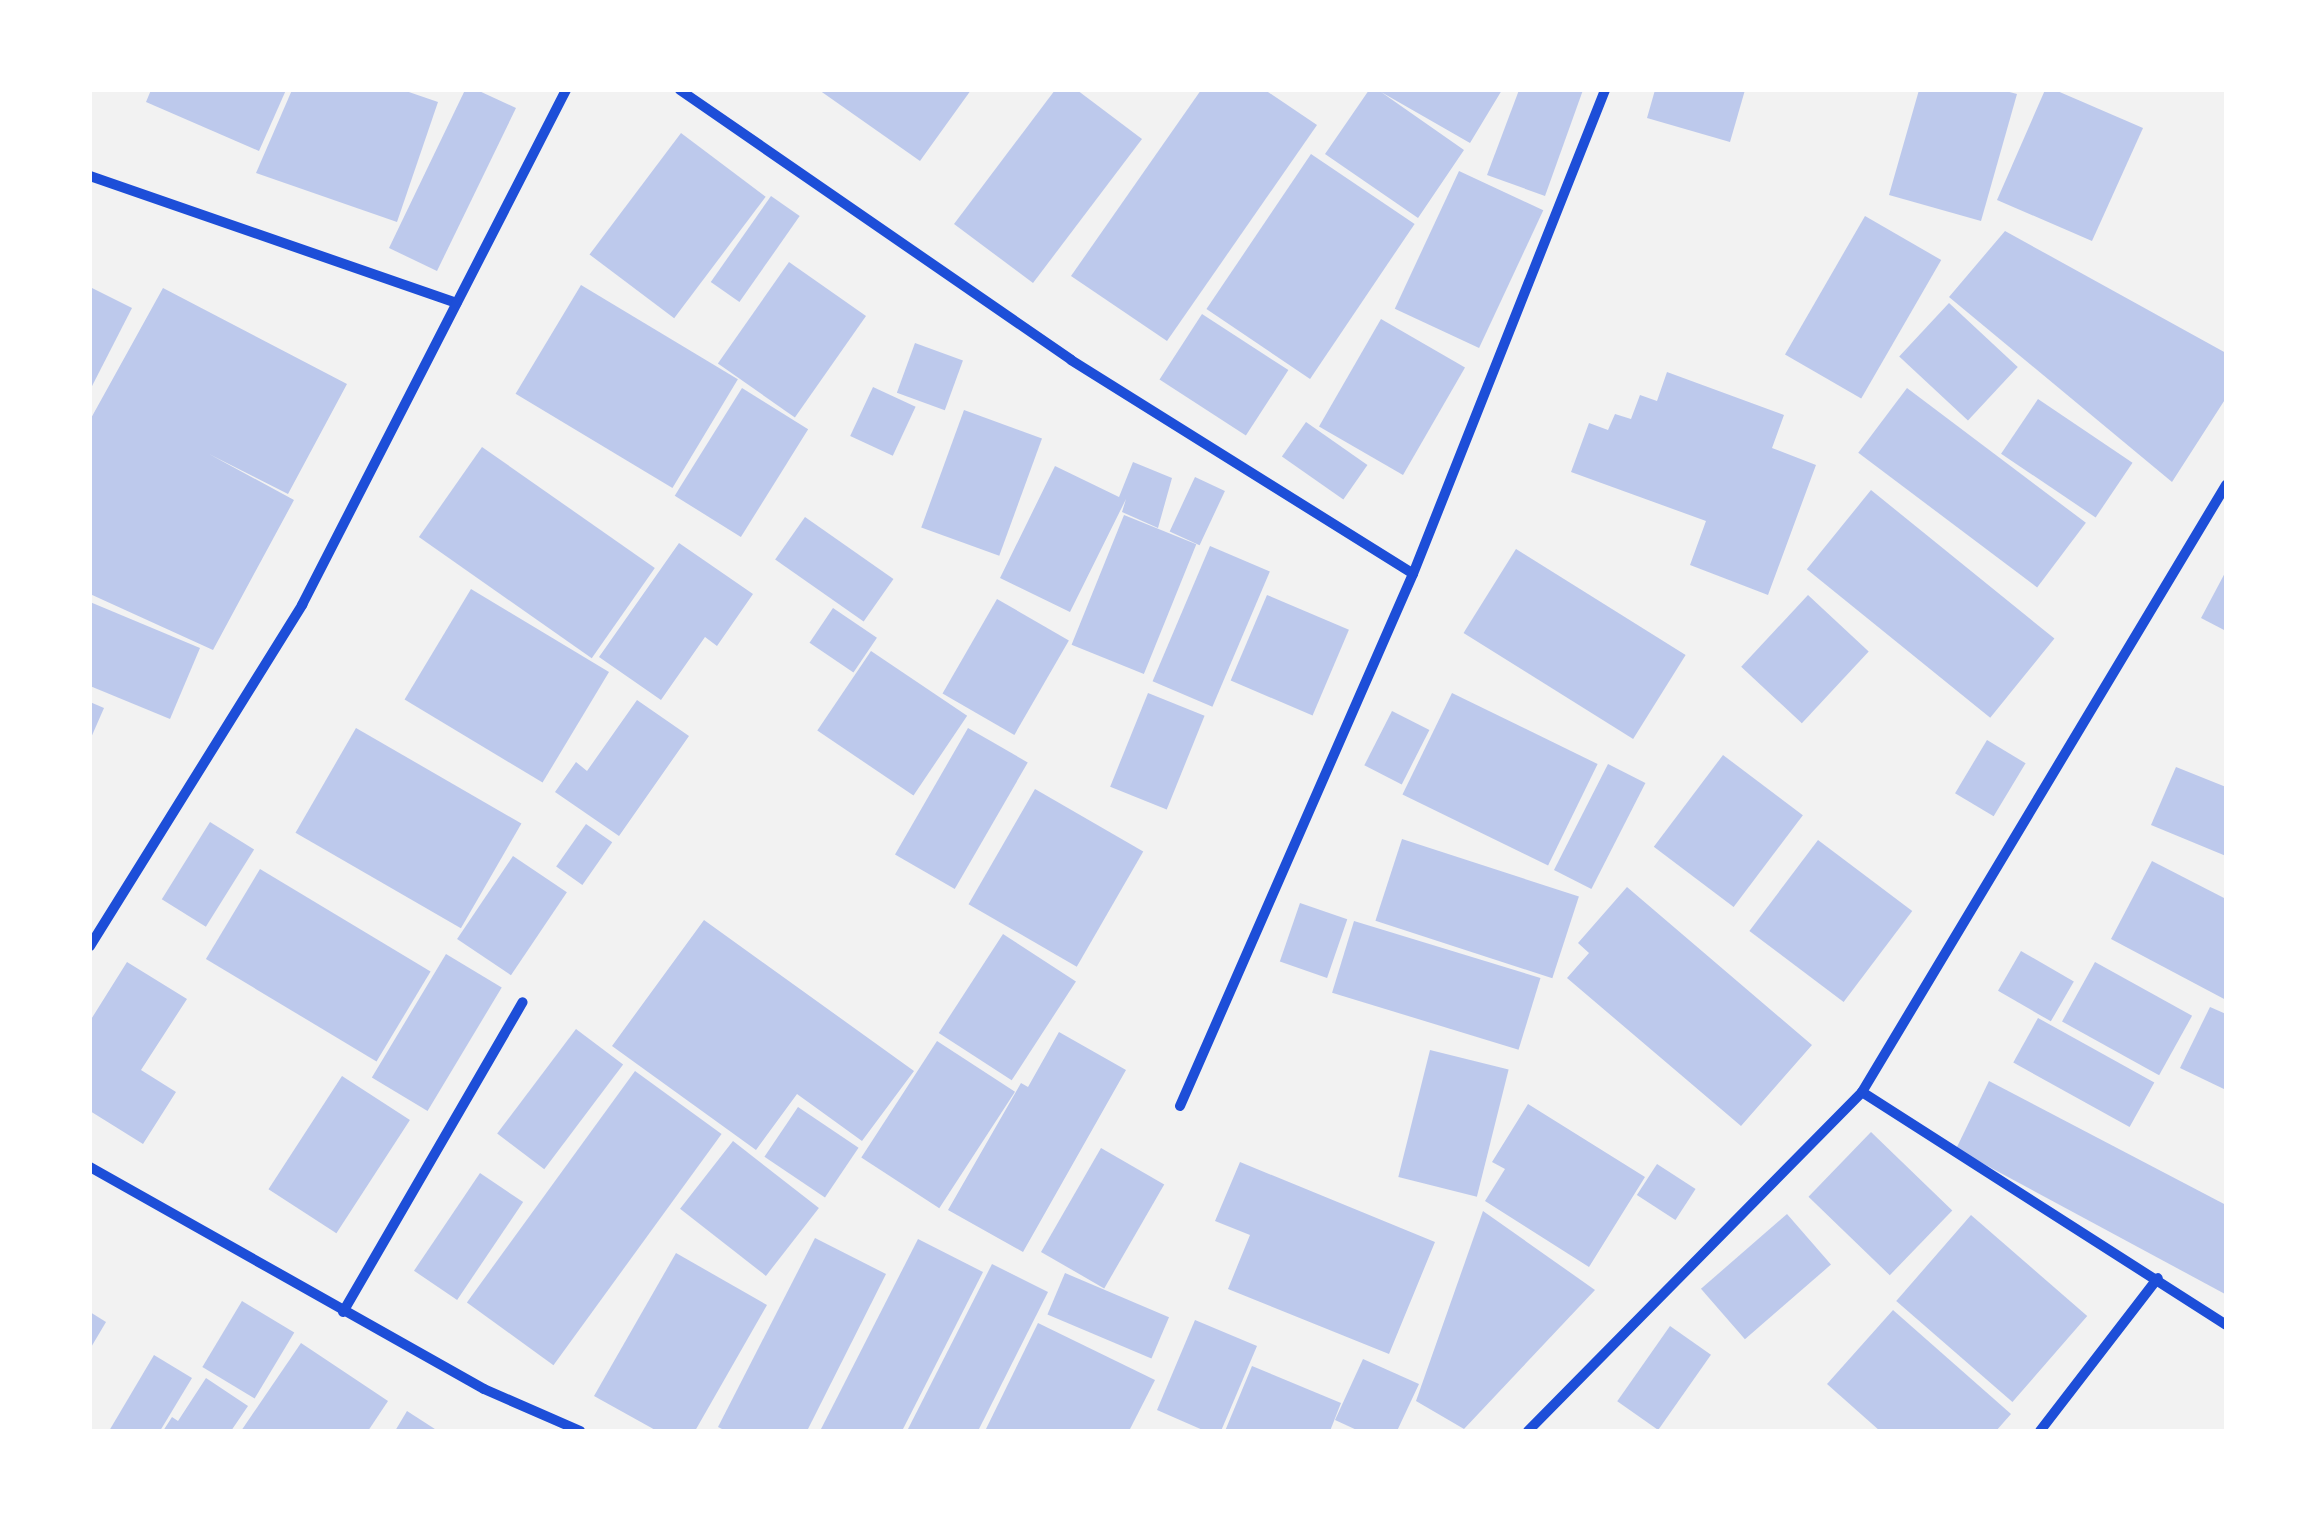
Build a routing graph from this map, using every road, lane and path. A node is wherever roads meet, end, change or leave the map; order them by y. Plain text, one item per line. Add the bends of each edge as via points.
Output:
1 (566, 90) edge
2 (680, 90) edge
3 (1605, 90) edge
4 (90, 176) edge
5 (457, 303) junction
6 (2226, 486) edge
7 (1413, 574) junction
8 (90, 946) edge
9 (522, 1002) dead end
10 (1862, 1092) junction
11 (1180, 1106) dead end
12 (90, 1168) edge
13 (2158, 1278) junction
14 (342, 1312) junction
15 (2226, 1325) edge
16 (580, 1431) edge
17 (1528, 1431) edge
18 (2040, 1431) edge

1 - 5 street
2 - 7 street via 1071,360
3 - 7 street
4 - 5 street
5 - 8 street via 302,605
6 - 10 street
7 - 11 street
9 - 14 street
10 - 13 street
10 - 17 street
12 - 14 street
13 - 15 street
13 - 18 street
14 - 16 street via 484,1389

